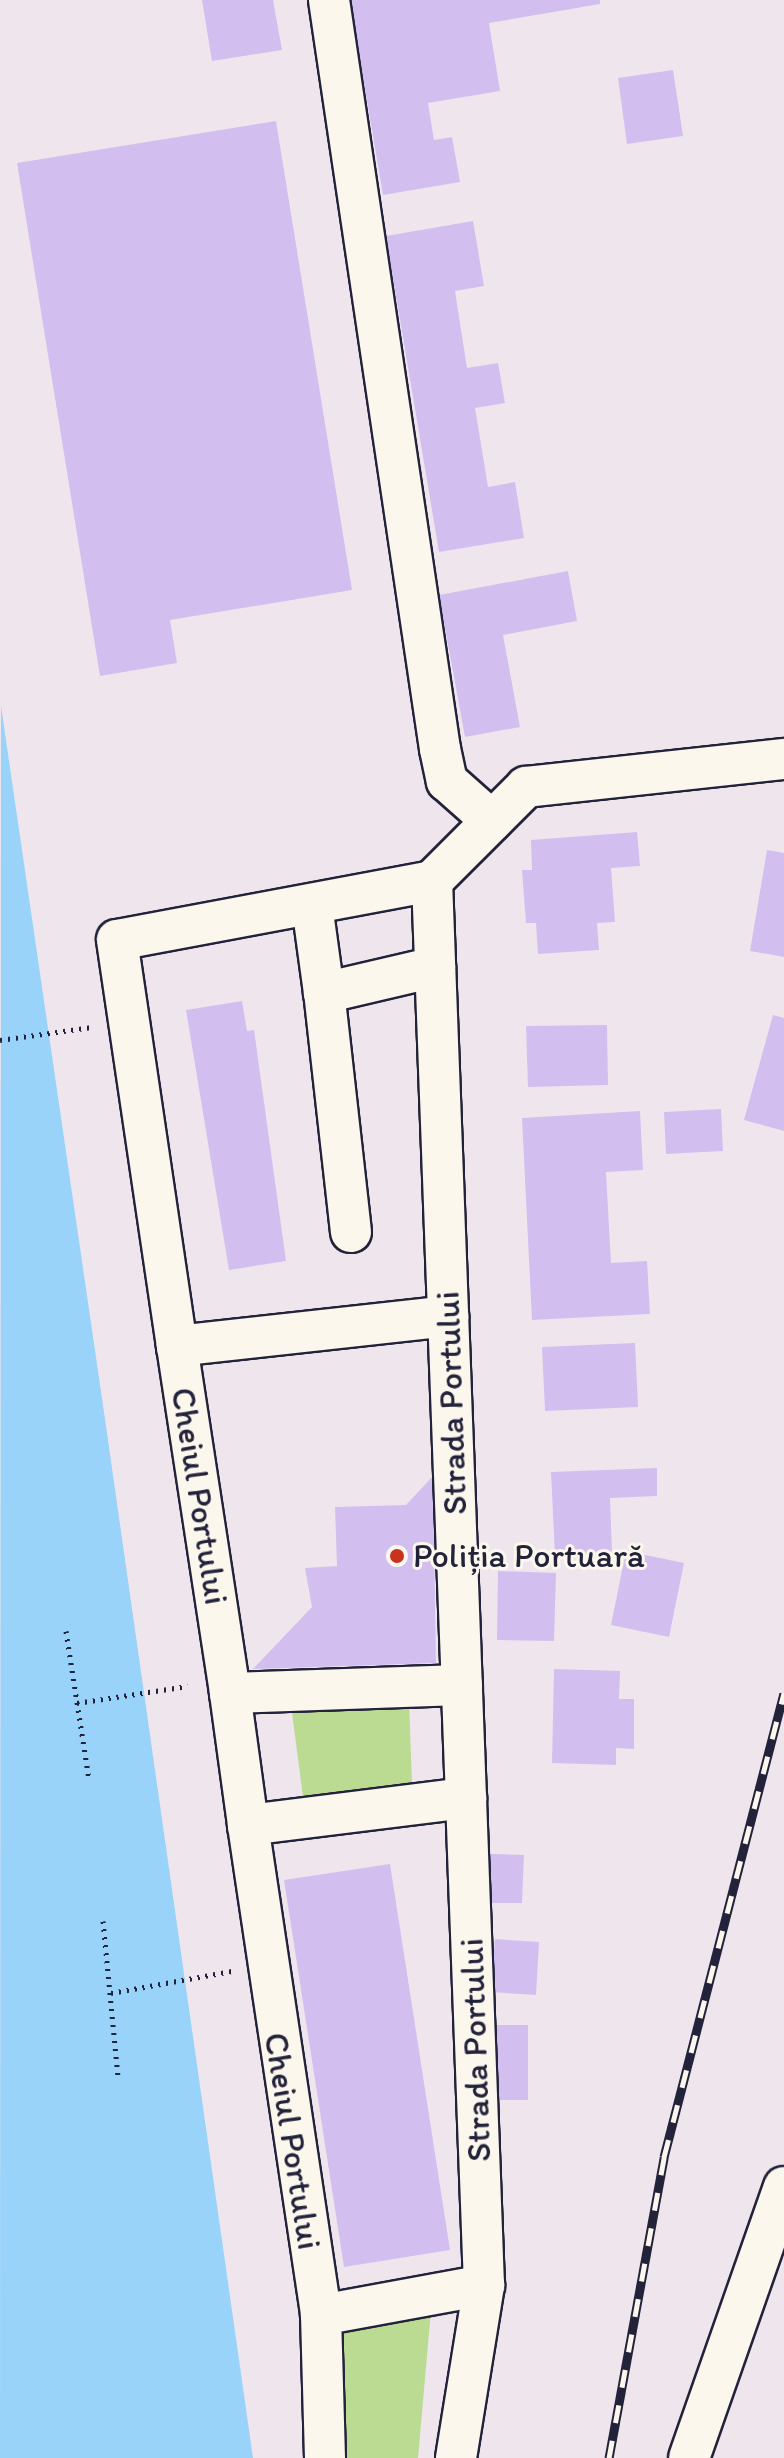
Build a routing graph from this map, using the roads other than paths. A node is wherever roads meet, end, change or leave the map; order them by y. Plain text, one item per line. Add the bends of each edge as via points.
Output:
1 (329, 0) edge
2 (784, 759) edge
3 (492, 821) junction
4 (432, 881) junction
5 (312, 905) junction
6 (435, 967) junction
7 (324, 993) junction
8 (351, 1232) dead end
9 (448, 1316) junction
10 (177, 1346) junction
11 (462, 1685) junction
12 (229, 1687) junction
13 (466, 1798) junction
14 (248, 1825) junction
15 (784, 2187) edge
16 (484, 2285) junction
17 (321, 2315) junction
18 (325, 2458) edge
19 (456, 2458) edge
20 (689, 2458) edge

1 - 3 street via 440,749 447,781
2 - 3 street via 526,787
3 - 4 street
4 - 5 street
4 - 6 street, Strada Portului
5 - 7 street
5 - 10 street, Cheiul Portului via 117,940
6 - 7 street
6 - 9 street, Strada Portului
7 - 8 street
9 - 10 street
9 - 11 street, Strada Portului
10 - 12 street, Cheiul Portului
11 - 12 street
11 - 13 street, Strada Portului
12 - 14 street, Cheiul Portului
13 - 14 street
13 - 16 street, Strada Portului
14 - 17 street, Cheiul Portului
15 - 20 street
16 - 17 street
16 - 19 street, Strada Portului
17 - 18 street, Cheiul Portului

